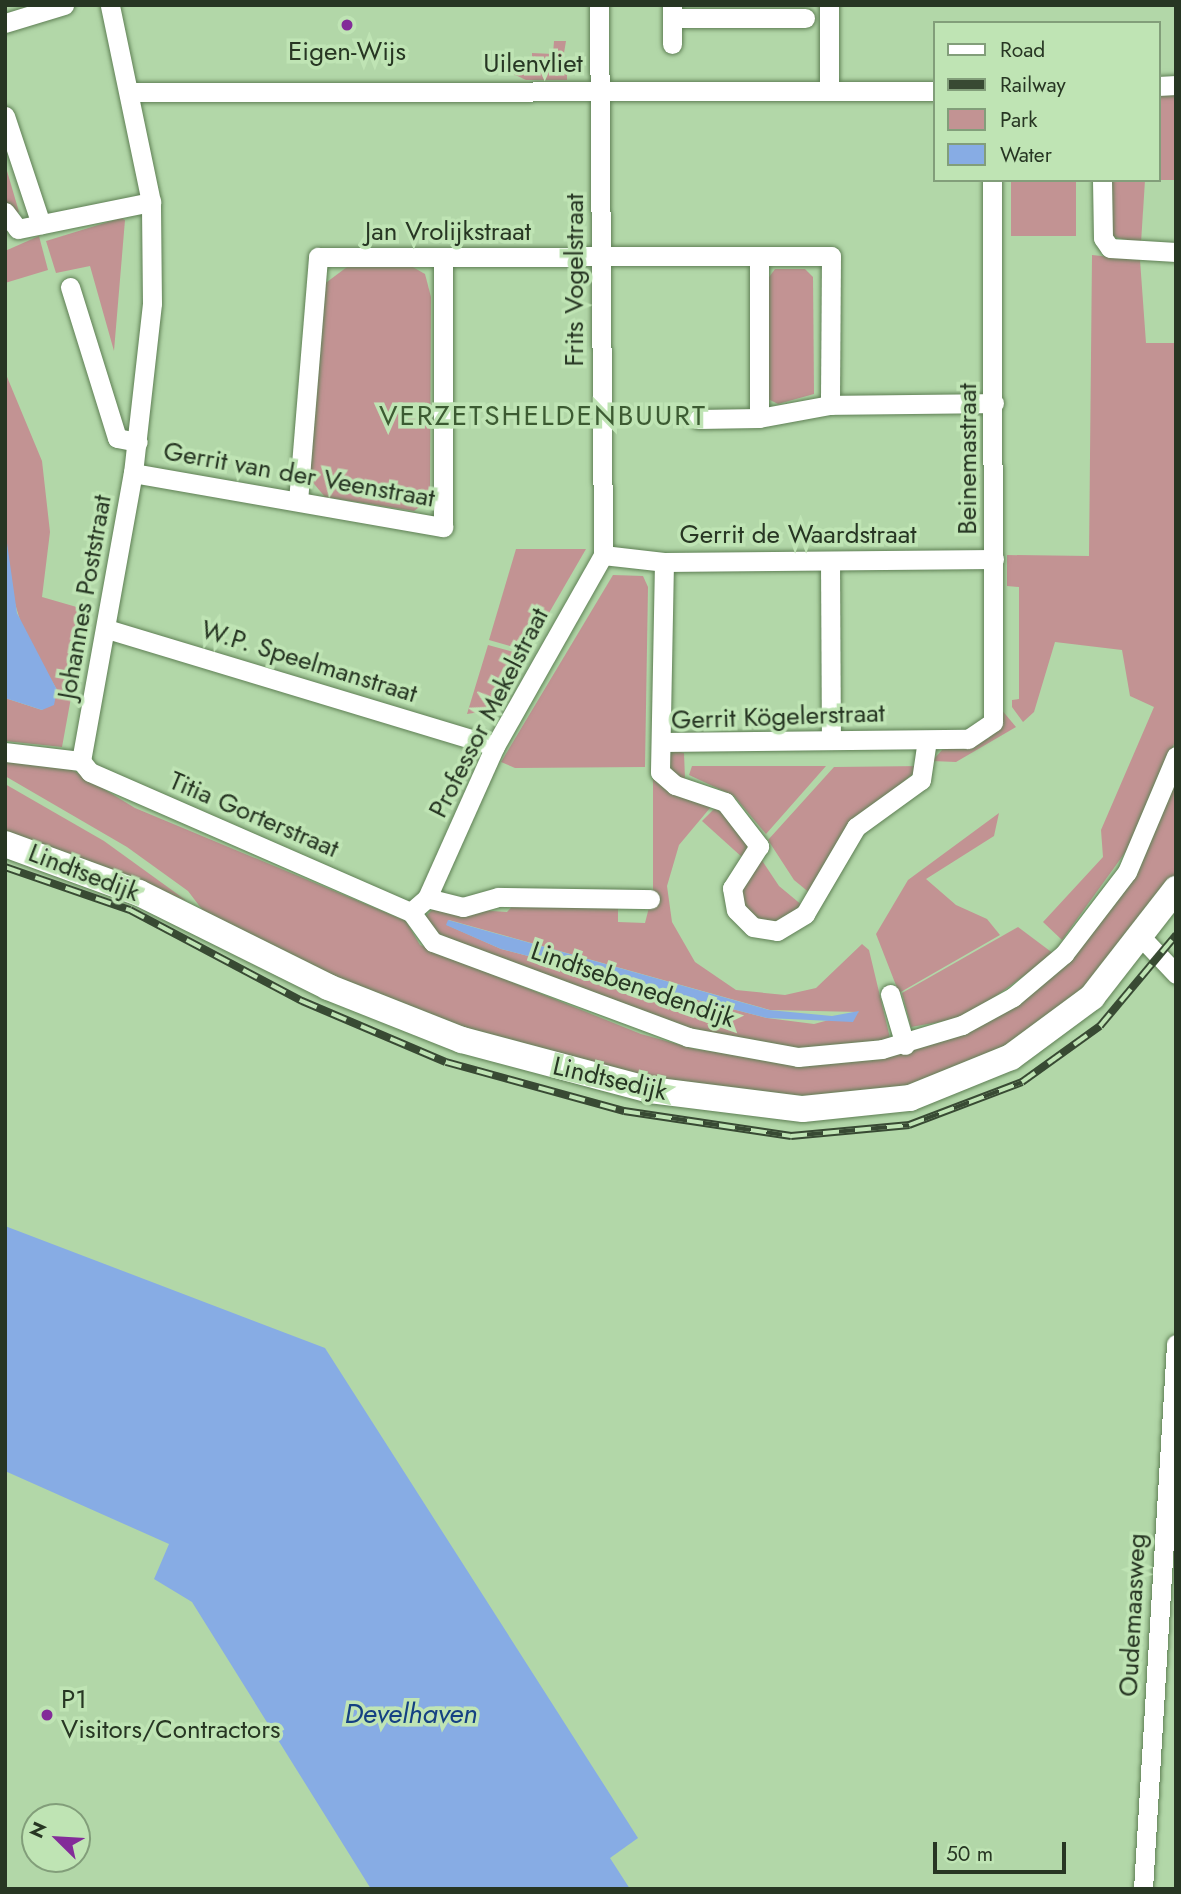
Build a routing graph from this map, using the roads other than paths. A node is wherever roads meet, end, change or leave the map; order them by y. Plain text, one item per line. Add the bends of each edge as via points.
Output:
1 (64, 5) edge
2 (110, 5) edge
3 (599, 5) edge
4 (829, 5) edge
5 (672, 11) edge
6 (720, 12) edge
7 (805, 18) dead end
8 (5, 23) edge
9 (672, 44) dead end
10 (598, 90) junction
11 (829, 90) junction
12 (932, 91) edge
13 (133, 92) junction
14 (6, 128) edge
15 (992, 182) edge
16 (1102, 182) edge
17 (151, 202) junction
18 (5, 212) edge
19 (41, 224) junction
20 (1176, 253) edge
21 (601, 257) junction
22 (759, 257) junction
23 (443, 259) junction
24 (70, 288) dead end
25 (994, 403) junction
26 (830, 405) junction
27 (759, 418) junction
28 (698, 419) dead end
29 (138, 442) junction
30 (133, 473) junction
31 (298, 502) junction
32 (603, 555) junction
33 (994, 559) junction
34 (830, 561) junction
35 (664, 562) junction
36 (107, 629) junction
37 (983, 734) joint
38 (831, 739) junction
39 (927, 740) junction
40 (662, 742) junction
41 (495, 746) junction
42 (5, 752) edge
43 (1176, 756) edge
44 (81, 761) junction
45 (5, 844) edge
46 (1176, 889) edge
47 (427, 898) junction
48 (650, 899) dead end
49 (411, 912) junction
50 (1142, 938) junction
51 (1176, 974) edge
52 (890, 994) dead end
53 (905, 1045) junction
54 (1176, 1344) edge
55 (1143, 1889) edge

1 - 8 street
2 - 13 street, Johannes Poststraat
3 - 10 street, Frits Vogelstraat
4 - 11 street
5 - 6 street
5 - 9 street
6 - 7 street
10 - 11 street, Uilenvliet
10 - 13 street, Uilenvliet
10 - 21 street, Frits Vogelstraat
11 - 12 street, Uilenvliet
13 - 17 street, Johannes Poststraat
14 - 19 street
15 - 25 street, Beinemastraat
16 - 20 street via 1103,238 1110,248
17 - 19 street
17 - 29 street, Johannes Poststraat via 152,303
18 - 19 street via 18,229
21 - 22 street, Jan Vrolijkstraat
21 - 23 street, Jan Vrolijkstraat
21 - 32 street, Frits Vogelstraat
22 - 26 street, Jan Vrolijkstraat via 831,256
22 - 27 street
23 - 31 street, Jan Vrolijkstraat via 318,257
23 - 31 street, Gerrit van der Veenstraat via 443,527
24 - 29 street via 117,438
25 - 26 street
25 - 33 street, Beinemastraat
26 - 27 street
27 - 28 street
29 - 30 street, Johannes Poststraat
30 - 31 street, Gerrit van der Veenstraat
30 - 36 street, Johannes Poststraat
32 - 35 street, Gerrit de Waardstraat
32 - 41 street, Professor Mekelstraat
33 - 34 street, Gerrit de Waardstraat
33 - 37 street, Beinemastraat via 993,722
34 - 35 street, Gerrit de Waardstraat
34 - 38 street
35 - 40 street
36 - 41 street, W.P. Speelmanstraat
36 - 44 street, Johannes Poststraat
37 - 39 street, Gerrit Kögelerstraat
38 - 39 street, Gerrit Kögelerstraat
38 - 40 street, Gerrit Kögelerstraat
39 - 40 street, Gerrit Kögelerstraat via 921,780 856,827 805,914 777,931 753,927 733,899 736,877 759,846 725,802 666,779 659,763
41 - 47 street, Professor Mekelstraat
42 - 44 street
43 - 53 street, Lindtsebenedendijk via 1127,872 1064,954 1013,997 962,1025
44 - 49 street, Titia Gorterstraat via 90,772
45 - 50 main road, Lindtsedijk via 139,893 328,987 462,1040 613,1082 782,1108 871,1105 971,1077 1037,1041 1079,1009
46 - 50 main road, Lindtsedijk
47 - 48 street via 463,907 498,897
47 - 49 street, Professor Mekelstraat
49 - 53 street, Lindtsebenedendijk via 433,942 688,1037 798,1057 839,1058
50 - 51 street
52 - 53 street
54 - 55 street, Oudemaasweg

